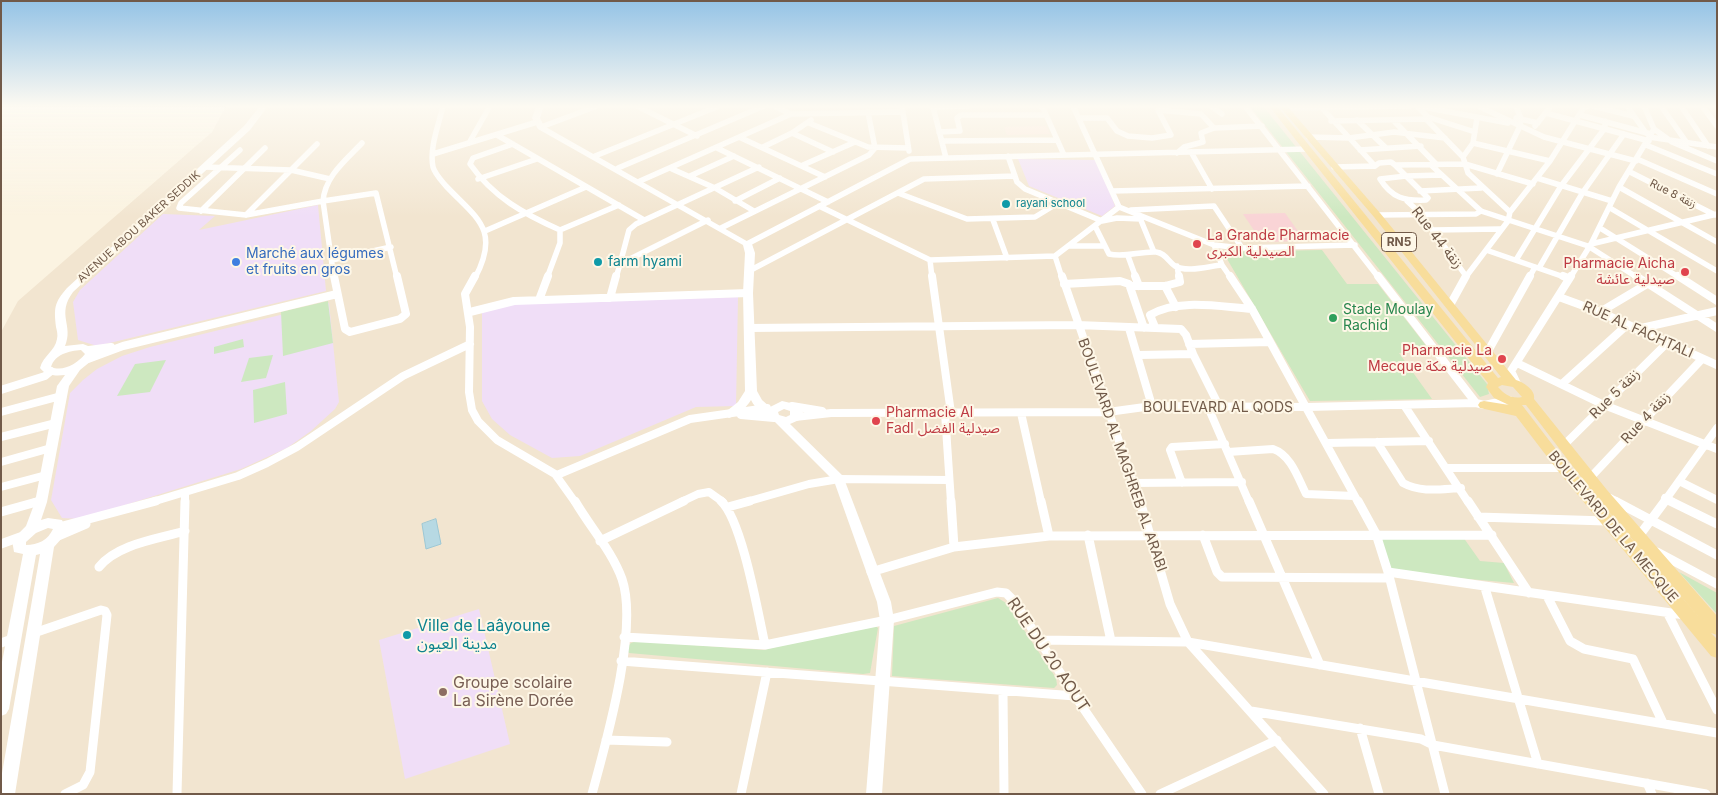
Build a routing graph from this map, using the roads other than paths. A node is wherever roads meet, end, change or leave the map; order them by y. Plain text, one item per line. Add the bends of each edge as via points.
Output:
1 (231, 143) edge
2 (362, 143) dead end
3 (436, 143) edge
4 (469, 143) edge
5 (572, 143) edge
6 (628, 143) edge
7 (679, 143) edge
8 (727, 143) edge
9 (754, 143) edge
10 (772, 143) edge
11 (814, 143) edge
12 (852, 143) edge
13 (858, 143) edge
14 (874, 143) edge
15 (907, 143) edge
16 (942, 143) edge
17 (1058, 143) edge
18 (1092, 143) edge
19 (1199, 143) edge
20 (1275, 143) edge
21 (1303, 143) edge
22 (1314, 143) edge
23 (1354, 143) edge
24 (1380, 143) edge
25 (1418, 143) edge
26 (1450, 143) edge
27 (1473, 143) joint
28 (1511, 143) edge
29 (1551, 143) edge
30 (1561, 143) edge
31 (1570, 143) edge
32 (1594, 143) edge
33 (1619, 143) edge
34 (1646, 143) edge
35 (1660, 143) edge
36 (1675, 143) edge
37 (1693, 143) edge
38 (1706, 143) edge
39 (317, 144) dead end
40 (513, 144) joint
41 (1421, 146) junction
42 (1708, 146) junction
43 (764, 147) junction
44 (1717, 147) edge
45 (265, 148) dead end
46 (717, 148) junction
47 (875, 148) junction
48 (908, 148) junction
49 (1386, 148) junction
50 (1558, 148) junction
51 (1308, 149) junction
52 (1591, 149) junction
53 (240, 150) dead end
54 (1280, 150) junction
55 (1360, 150) junction
56 (1508, 150) junction
57 (833, 152) junction
58 (1177, 152) junction
59 (1191, 152) junction
60 (434, 154) junction
61 (1097, 154) junction
62 (1612, 154) junction
63 (1064, 155) junction
64 (595, 156) junction
65 (734, 156) junction
66 (1008, 156) junction
67 (1463, 157) junction
68 (946, 158) junction
69 (537, 159) junction
70 (910, 159) junction
71 (1637, 160) junction
72 (1717, 160) edge
73 (1550, 162) junction
74 (1465, 164) junction
75 (803, 165) junction
76 (1395, 165) junction
77 (1434, 165) junction
78 (1375, 166) junction
79 (205, 167) junction
80 (221, 167) junction
81 (759, 167) junction
82 (1334, 167) junction
83 (245, 168) junction
84 (618, 168) junction
85 (672, 169) junction
86 (290, 170) junction
87 (1630, 172) junction
88 (1497, 174) junction
89 (1717, 174) edge
90 (1441, 175) junction
91 (690, 176) junction
92 (1015, 176) junction
93 (1405, 176) junction
94 (824, 177) junction
95 (780, 178) junction
96 (330, 179) junction
97 (478, 179) junction
98 (1535, 181) junction
99 (640, 182) junction
100 (1308, 186) junction
101 (1561, 186) junction
102 (586, 187) junction
103 (1619, 187) junction
104 (715, 188) junction
105 (802, 188) junction
106 (1212, 188) junction
107 (1481, 188) junction
108 (1456, 190) junction
109 (1112, 191) junction
110 (1420, 191) junction
111 (1583, 192) junction
112 (898, 193) junction
113 (1717, 194) edge
114 (322, 201) junction
115 (735, 201) junction
116 (1407, 201) junction
117 (828, 202) junction
118 (1058, 203) junction
119 (679, 204) junction
120 (1611, 204) junction
121 (619, 205) junction
122 (819, 206) junction
123 (1123, 209) junction
124 (201, 211) junction
125 (1481, 211) junction
126 (754, 212) junction
127 (1510, 212) junction
128 (1420, 213) junction
129 (524, 214) junction
130 (246, 215) junction
131 (1378, 215) junction
132 (1716, 215) edge
133 (1140, 218) junction
134 (644, 220) junction
135 (708, 220) junction
136 (848, 220) junction
137 (993, 220) junction
138 (1508, 220) junction
139 (1159, 222) junction
140 (1682, 222) junction
141 (1098, 223) junction
142 (721, 228) junction
143 (1600, 228) junction
144 (1533, 229) junction
145 (560, 230) junction
146 (1433, 230) junction
147 (1500, 230) junction
148 (1649, 230) junction
149 (485, 231) junction
150 (1557, 236) junction
151 (1616, 238) junction
152 (1717, 242) edge
153 (747, 244) junction
154 (1214, 245) junction
155 (1355, 245) junction
156 (1589, 245) junction
157 (1068, 246) junction
158 (1104, 246) junction
159 (391, 247) junction
160 (1242, 248) junction
161 (1486, 250) junction
162 (1154, 252) junction
163 (1056, 256) junction
164 (1128, 256) junction
165 (1006, 258) junction
166 (332, 260) junction
167 (930, 260) junction
168 (1516, 260) junction
169 (620, 264) junction
170 (1222, 265) junction
171 (1176, 266) junction
172 (1537, 268) junction
173 (749, 270) junction
174 (1717, 272) edge
175 (1466, 276) junction
176 (1568, 278) junction
177 (1064, 284) junction
178 (1647, 284) junction
179 (1135, 286) junction
180 (1165, 286) junction
181 (748, 293) junction
182 (337, 294) junction
183 (1559, 297) junction
184 (610, 298) junction
185 (539, 300) junction
186 (1717, 301) edge
187 (1450, 306) junction
188 (1176, 307) junction
189 (1252, 309) junction
190 (1717, 311) edge
191 (470, 312) junction
192 (1600, 312) junction
193 (1695, 314) junction
194 (1077, 324) junction
195 (1627, 325) junction
196 (938, 326) junction
197 (1155, 327) junction
198 (749, 328) junction
199 (1129, 328) junction
200 (1144, 328) junction
201 (1717, 328) edge
202 (1637, 329) junction
203 (63, 338) junction
204 (1270, 342) junction
205 (1667, 343) junction
206 (470, 344) junction
207 (1189, 344) junction
208 (85, 352) junction
209 (1487, 353) junction
210 (56, 354) junction
211 (1192, 354) junction
212 (1139, 355) junction
213 (1702, 359) junction
214 (1517, 363) junction
215 (1717, 365) edge
216 (76, 367) junction
217 (54, 372) junction
218 (1514, 383) junction
219 (1562, 384) junction
220 (1495, 388) junction
221 (1, 390) edge
222 (62, 391) junction
223 (751, 391) junction
224 (1517, 403) junction
225 (1482, 404) junction
226 (1404, 405) junction
227 (1604, 405) junction
228 (1152, 406) junction
229 (1218, 406) junction
230 (1208, 407) junction
231 (1307, 407) junction
232 (1, 412) edge
233 (1108, 412) junction
234 (782, 413) junction
235 (948, 413) junction
236 (1021, 413) junction
237 (729, 414) junction
238 (1643, 421) junction
239 (56, 423) junction
240 (1717, 428) edge
241 (1, 437) edge
242 (1429, 441) junction
243 (1377, 442) junction
244 (1327, 443) junction
245 (1564, 445) junction
246 (1707, 445) junction
247 (51, 448) junction
248 (1226, 448) junction
249 (1717, 449) edge
250 (1, 462) edge
251 (1448, 468) junction
252 (1563, 468) junction
253 (46, 475) junction
254 (557, 475) junction
255 (1590, 478) junction
256 (839, 479) junction
257 (949, 480) junction
258 (1242, 482) junction
259 (1679, 482) junction
260 (1133, 483) junction
261 (1182, 483) junction
262 (1, 487) edge
263 (1461, 488) junction
264 (186, 493) junction
265 (1602, 494) junction
266 (1354, 496) junction
267 (1665, 498) junction
268 (1717, 500) edge
269 (41, 501) junction
270 (728, 507) junction
271 (1, 512) edge
272 (1478, 516) junction
273 (1650, 520) junction
274 (1606, 521) junction
275 (1717, 524) edge
276 (185, 531) junction
277 (54, 532) junction
278 (1151, 534) junction
279 (1376, 534) junction
280 (1088, 535) junction
281 (1203, 535) junction
282 (1265, 535) junction
283 (1492, 535) junction
284 (1049, 536) junction
285 (25, 540) junction
286 (600, 541) junction
287 (1643, 542) junction
288 (1, 544) edge
289 (954, 547) junction
290 (1, 548) edge
291 (1717, 555) edge
292 (99, 566) dead end
293 (871, 572) junction
294 (1389, 575) junction
295 (1282, 576) junction
296 (1717, 584) edge
297 (1485, 588) junction
298 (1529, 593) junction
299 (1547, 596) junction
300 (1668, 614) junction
301 (1687, 616) junction
302 (887, 620) junction
303 (1717, 628) edge
304 (34, 633) junction
305 (624, 637) junction
306 (8, 640) edge
307 (1040, 640) junction
308 (1111, 641) junction
309 (1188, 642) junction
310 (765, 645) junction
311 (1717, 651) edge
312 (621, 661) junction
313 (1320, 664) junction
314 (767, 672) junction
315 (883, 681) junction
316 (1416, 681) junction
317 (1003, 692) junction
318 (1075, 696) junction
319 (1519, 699) junction
320 (1, 709) edge
321 (1717, 710) edge
322 (1251, 711) junction
323 (1663, 723) junction
324 (1360, 728) junction
325 (1717, 733) edge
326 (606, 740) junction
327 (1277, 740) junction
328 (667, 742) dead end
329 (1433, 745) junction
330 (1538, 764) junction
331 (1650, 788) edge
332 (7, 794) edge
333 (65, 794) edge
334 (177, 794) edge
335 (592, 794) edge
336 (741, 794) edge
337 (874, 794) edge
338 (1004, 794) edge
339 (1142, 794) edge
340 (1160, 794) edge
341 (1324, 794) edge
342 (1379, 794) edge
343 (1445, 794) edge
344 (1706, 794) edge

1 - 79 main road, AVENUE ABOU BAKER SEDDIK
2 - 96 street
3 - 60 street
4 - 60 street
5 - 64 main road
6 - 64 street
7 - 84 street
8 - 46 street
9 - 43 street
10 - 43 street
11 - 57 street
12 - 57 street
13 - 47 street
14 - 47 street
15 - 48 street
16 - 68 street
17 - 63 street
18 - 61 street
19 - 58 street
20 - 54 street
21 - 51 main road, RN5
22 - 82 main road, RN5
23 - 55 street
24 - 49 street
25 - 41 street
26 - 67 street
27 - 56 street
27 - 67 street
28 - 56 street
29 - 50 street
30 - 50 street
31 - 52 street
32 - 52 street
33 - 62 street
34 - 71 street
35 - 89 street
36 - 72 street
37 - 42 street
38 - 42 street
39 - 86 street
40 - 69 street
40 - 97 street via 471,159 470,164
41 - 49 street
41 - 77 street
42 - 44 street
43 - 75 street
45 - 83 street
46 - 65 street
46 - 85 street
47 - 48 street
47 - 94 street via 870,155
48 - 70 street
49 - 55 street
50 - 73 street
51 - 54 street
51 - 220 main road, RN5
52 - 62 street
52 - 101 street
53 - 80 street
54 - 59 street
54 - 100 street
55 - 78 street
56 - 73 street
56 - 88 street
57 - 75 street
58 - 59 street
58 - 61 street
59 - 106 street
60 - 149 street via 433,167 437,175 475,214
61 - 63 street
61 - 109 street
62 - 71 street
62 - 111 street
63 - 66 street
64 - 84 main road
65 - 81 street
65 - 91 street
66 - 68 street
66 - 92 street
67 - 74 street
68 - 70 street
69 - 97 street
69 - 102 street
70 - 117 street
71 - 87 street
71 - 113 street
73 - 98 street
74 - 77 street
74 - 88 street
74 - 107 street
75 - 94 street
76 - 77 street
76 - 78 street via 1391,162
76 - 93 street
77 - 90 street
78 - 82 street
79 - 80 street
79 - 203 main road, AVENUE ABOU BAKER SEDDIK via 70,290 59,309
80 - 83 street
80 - 124 street via 178,206
81 - 95 street
81 - 104 street
82 - 131 main road, RN5
83 - 86 street
83 - 124 street
84 - 99 main road
85 - 91 street
85 - 99 street
86 - 96 street
86 - 130 street
87 - 103 street
87 - 132 street, Rue 8 زنقة
88 - 98 street
90 - 93 street
90 - 108 street
91 - 104 street
92 - 112 street via 930,177
92 - 118 street via 1025,189
93 - 110 street
93 - 116 street, Rue 44 زنقة via 1380,179 1397,199
94 - 105 street
95 - 105 street
95 - 115 street
96 - 114 street
97 - 129 street
98 - 101 street
98 - 127 street
99 - 119 main road
100 - 106 street
100 - 155 street
101 - 111 street
101 - 144 street
102 - 121 street
102 - 129 street
103 - 120 street
103 - 140 street
104 - 115 street
104 - 119 street
105 - 117 street
105 - 126 street
106 - 109 street
107 - 108 street
107 - 127 street
108 - 110 street
108 - 125 street
109 - 123 street
110 - 116 street via 1428,199
111 - 120 street
111 - 150 street
112 - 136 street
112 - 137 street via 958,217
114 - 130 street
114 - 159 street via 376,193
114 - 166 street
115 - 126 street
116 - 128 street, Rue 44 زنقة
117 - 122 street
118 - 137 street via 1036,217
118 - 141 street
119 - 134 street
119 - 135 main road
120 - 143 street
120 - 148 street
121 - 134 street
121 - 145 street
122 - 136 street
122 - 153 street
123 - 139 street
123 - 141 street
123 - 160 street via 1214,206
124 - 130 street
125 - 128 street via 1476,214
125 - 138 street
126 - 142 street
127 - 138 street
128 - 131 street
128 - 146 street, Rue 44 زنقة
129 - 145 street
129 - 149 street
131 - 187 main road, RN5
132 - 140 street
133 - 139 street
133 - 141 street via 1117,218
133 - 162 street
134 - 169 street via 630,230
135 - 142 main road
135 - 169 street
136 - 167 street
136 - 173 street
137 - 165 street
138 - 144 street
138 - 147 street
139 - 154 street
140 - 148 street
140 - 152 street
141 - 157 street
141 - 158 street
142 - 153 main road
143 - 151 street
143 - 156 street
144 - 150 street
144 - 168 street
145 - 185 street via 560,243
146 - 147 street
146 - 175 street, Rue 44 زنقة
147 - 161 street
148 - 151 street
148 - 174 street
149 - 191 street via 485,251 465,294
150 - 156 street
150 - 172 street
151 - 156 street
151 - 186 street
153 - 173 main road
154 - 160 street
154 - 170 street
155 - 160 street
155 - 225 street
156 - 176 street
156 - 178 street
157 - 158 street
157 - 163 street
158 - 164 street via 1109,254
159 - 166 street
159 - 182 street via 406,311 404,317 347,331
161 - 168 street
161 - 175 street
162 - 164 street
162 - 171 street via 1167,256
163 - 165 street
163 - 177 street, BOULEVARD AL MAGHREB AL ARABI
164 - 179 street
165 - 167 street
166 - 182 street
167 - 196 street
168 - 172 street
169 - 184 street
170 - 171 street
170 - 189 street
171 - 180 street via 1180,282
172 - 176 street
172 - 209 street
173 - 181 main road
175 - 187 street
176 - 183 street
177 - 179 street via 1120,281
177 - 194 street, BOULEVARD AL MAGHREB AL ARABI
178 - 192 street
178 - 193 street
179 - 180 street
179 - 200 street
180 - 188 street
181 - 184 street
181 - 198 main road
182 - 208 street
183 - 192 street, RUE AL FACHTALI
183 - 214 street
184 - 185 street
185 - 191 street via 502,302
187 - 209 main road, RN5
188 - 189 street
188 - 197 street via 1153,312 1150,316
189 - 204 street
190 - 193 street
191 - 206 street
192 - 195 street, RUE AL FACHTALI
193 - 201 street
193 - 202 street
194 - 196 street
194 - 199 street
194 - 233 street, BOULEVARD AL MAGHREB AL ARABI
195 - 202 street, RUE AL FACHTALI
195 - 219 street
196 - 198 street
196 - 235 street
197 - 200 street
197 - 207 street via 1181,330
198 - 223 main road
199 - 200 street
199 - 212 street
202 - 205 street, RUE AL FACHTALI
203 - 208 main road
203 - 210 main road
204 - 207 street
204 - 231 street
205 - 213 street, RUE AL FACHTALI
205 - 227 street, Rue 5 زنقة
206 - 254 street via 469,394 472,410 482,426 498,440
206 - 264 street via 403,376 268,463
207 - 211 street
208 - 210 main road
208 - 216 main road
209 - 218 main road, RN5
210 - 217 main road via 46,364 46,368
211 - 212 street
211 - 229 street
212 - 228 street
213 - 215 street, RUE AL FACHTALI
213 - 238 street, Rue 4 زنقة
214 - 218 street via 1511,371
214 - 219 street
216 - 217 main road
216 - 222 main road
217 - 221 street
217 - 222 main road
218 - 220 main road
218 - 224 main road, RN5 via 1527,392
219 - 227 street
220 - 224 main road, RN5
220 - 225 street
222 - 232 street
222 - 239 main road
223 - 234 main road
223 - 234 main road via 754,398
223 - 237 main road via 742,405
224 - 225 main road
224 - 245 main road, BOULEVARD DE LA MECQUE / RN5
224 - 252 main road, BOULEVARD DE LA MECQUE / RN5
225 - 226 street, BOULEVARD AL QODS
226 - 231 street, BOULEVARD AL QODS
226 - 242 street
227 - 238 street
227 - 245 street, Rue 5 زنقة
228 - 230 street, BOULEVARD AL QODS
228 - 233 street, BOULEVARD AL QODS
229 - 230 street, BOULEVARD AL QODS
229 - 231 street, BOULEVARD AL QODS
230 - 248 street
231 - 244 street
233 - 236 street, BOULEVARD AL QODS
233 - 260 street, BOULEVARD AL MAGHREB AL ARABI
234 - 235 street, BOULEVARD AL QODS
234 - 237 street
234 - 237 street
234 - 256 main road via 802,442
235 - 236 street, BOULEVARD AL QODS
235 - 257 street
236 - 284 street
237 - 254 street via 690,419
238 - 246 street
238 - 255 street, Rue 4 زنقة
239 - 241 street
239 - 247 main road
240 - 246 street
242 - 243 street
242 - 251 street
243 - 244 street
243 - 263 street via 1408,487
244 - 266 street
245 - 255 main road, BOULEVARD DE LA MECQUE / RN5
246 - 249 street
246 - 259 street
247 - 250 street
247 - 253 main road
248 - 258 street
248 - 261 street via 1172,447 1170,450
248 - 266 street via 1276,450 1286,456 1306,494
251 - 252 street
251 - 263 street
252 - 274 main road, BOULEVARD DE LA MECQUE / RN5
253 - 262 street
253 - 269 main road
254 - 286 street
255 - 265 main road, BOULEVARD DE LA MECQUE / RN5
256 - 257 street
256 - 270 street
256 - 293 main road
257 - 289 street
258 - 261 street
258 - 282 street
259 - 267 street
259 - 268 street
260 - 261 street
260 - 278 street, BOULEVARD AL MAGHREB AL ARABI
263 - 272 street
264 - 276 street
264 - 277 street
265 - 273 street
265 - 287 main road, BOULEVARD DE LA MECQUE / RN5
266 - 279 street
267 - 273 street
267 - 275 street
269 - 271 street
269 - 277 main road
269 - 285 main road
270 - 286 street via 714,494 704,492
270 - 310 street via 738,531
272 - 274 street
272 - 283 street
273 - 287 street
273 - 291 street
274 - 301 main road, BOULEVARD DE LA MECQUE / RN5
276 - 292 street via 113,554
276 - 334 street
277 - 285 main road
277 - 285 main road
277 - 304 main road
278 - 280 street
278 - 281 street
278 - 309 street, BOULEVARD AL MAGHREB AL ARABI via 1178,622
279 - 282 street
279 - 283 street
279 - 294 street
280 - 284 street
280 - 308 street
281 - 282 street
281 - 295 street via 1222,577
282 - 295 street
283 - 298 street
284 - 289 street
285 - 288 street
285 - 290 street
285 - 306 main road
286 - 305 street via 624,585
287 - 296 street
287 - 303 main road, BOULEVARD DE LA MECQUE / RN5
289 - 293 street
293 - 302 main road via 884,602
294 - 295 street
294 - 297 street
294 - 316 street
295 - 313 street
297 - 298 street
297 - 319 street
298 - 299 street
299 - 300 street
299 - 323 street via 1570,641 1584,649 1632,659
300 - 301 street
300 - 321 street
301 - 311 main road, BOULEVARD DE LA MECQUE / RN5
302 - 307 street, RUE DU 20 AOUT via 1000,592 1013,599
302 - 310 street, RUE DU 20 AOUT
302 - 315 main road
304 - 332 main road
304 - 333 street via 101,610 107,615 90,772 83,785
305 - 310 street, RUE DU 20 AOUT
305 - 312 street
306 - 320 main road
307 - 308 street
307 - 318 street, RUE DU 20 AOUT
308 - 309 street
309 - 313 street
309 - 322 street, BOULEVARD AL MAGHREB AL ARABI
312 - 314 street
312 - 326 street
313 - 316 street
314 - 315 street
314 - 336 street
315 - 317 street
315 - 337 main road
316 - 319 street
316 - 329 street
317 - 318 street
317 - 338 street
318 - 339 street, RUE DU 20 AOUT
319 - 323 street
319 - 330 street
322 - 324 street
322 - 327 street, BOULEVARD AL MAGHREB AL ARABI
323 - 325 street
324 - 329 street via 1421,739
324 - 342 street
326 - 328 street
326 - 335 street
327 - 340 street
327 - 341 street, BOULEVARD AL MAGHREB AL ARABI
329 - 330 street
329 - 343 street
330 - 331 street
331 - 344 street

